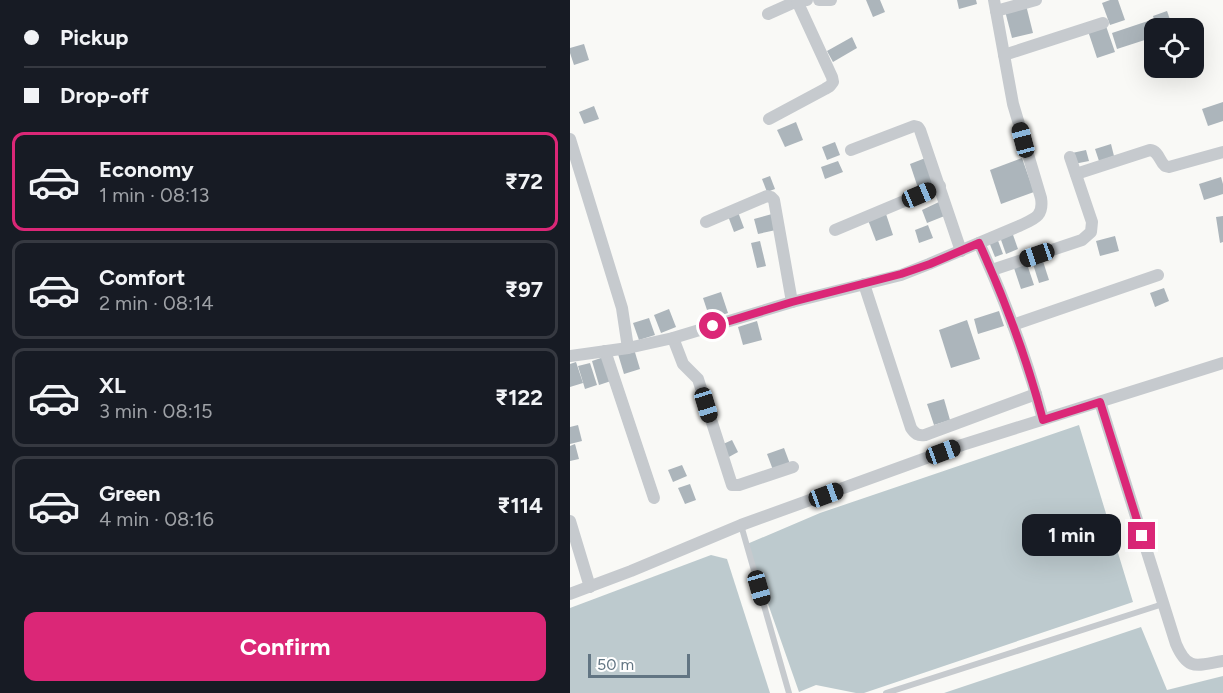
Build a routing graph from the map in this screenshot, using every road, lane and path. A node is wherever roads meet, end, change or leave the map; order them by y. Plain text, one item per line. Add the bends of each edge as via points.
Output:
1 (819, 0) edge
2 (831, 0) edge
3 (1036, 0) edge
4 (802, 1) edge
5 (995, 6) edge
6 (768, 14) dead end
7 (1103, 23) dead end
8 (1005, 55) junction
9 (769, 119) dead end
10 (570, 139) edge
11 (851, 150) dead end
12 (1223, 152) edge
13 (1070, 157) dead end
14 (1076, 174) junction
15 (940, 186) junction
16 (706, 222) dead end
17 (835, 230) dead end
18 (979, 243) junction
19 (961, 251) junction
20 (992, 270) junction
21 (1158, 275) dead end
22 (864, 285) junction
23 (792, 302) junction
24 (1013, 325) junction
25 (673, 338) junction
26 (628, 348) junction
27 (605, 351) junction
28 (570, 356) edge
29 (1223, 363) edge
30 (1036, 394) junction
31 (1100, 402) junction
32 (1043, 420) junction
33 (793, 467) dead end
34 (654, 498) dead end
35 (570, 521) edge
36 (741, 525) junction
37 (590, 587) junction
38 (570, 594) edge
39 (1163, 604) junction
40 (1223, 661) edge
41 (789, 693) edge
42 (886, 693) edge

1 - 2 street
3 - 5 street
4 - 6 street
4 - 9 street via 833,82
5 - 8 street
7 - 8 street
8 - 18 street via 1013,104 1042,207 1032,220
10 - 26 street via 622,308
11 - 15 street via 918,127
12 - 14 street via 1165,166 1157,153 1150,150
13 - 14 street
14 - 20 street via 1092,222 1091,232 1082,240
15 - 17 street
15 - 19 street
16 - 23 street via 771,197
18 - 19 street
18 - 20 street
19 - 22 street
20 - 24 street
21 - 24 street
22 - 23 street
22 - 30 street via 914,433 925,435
23 - 25 street
24 - 30 street
25 - 26 street
25 - 33 street via 683,364 698,379 732,485
26 - 27 street
27 - 28 street
27 - 34 street
29 - 31 street
30 - 32 street
31 - 32 street
31 - 39 street
32 - 36 street
35 - 37 street
36 - 37 street
36 - 41 lane
37 - 38 street
39 - 40 street via 1181,656 1188,663 1196,666
39 - 42 lane

